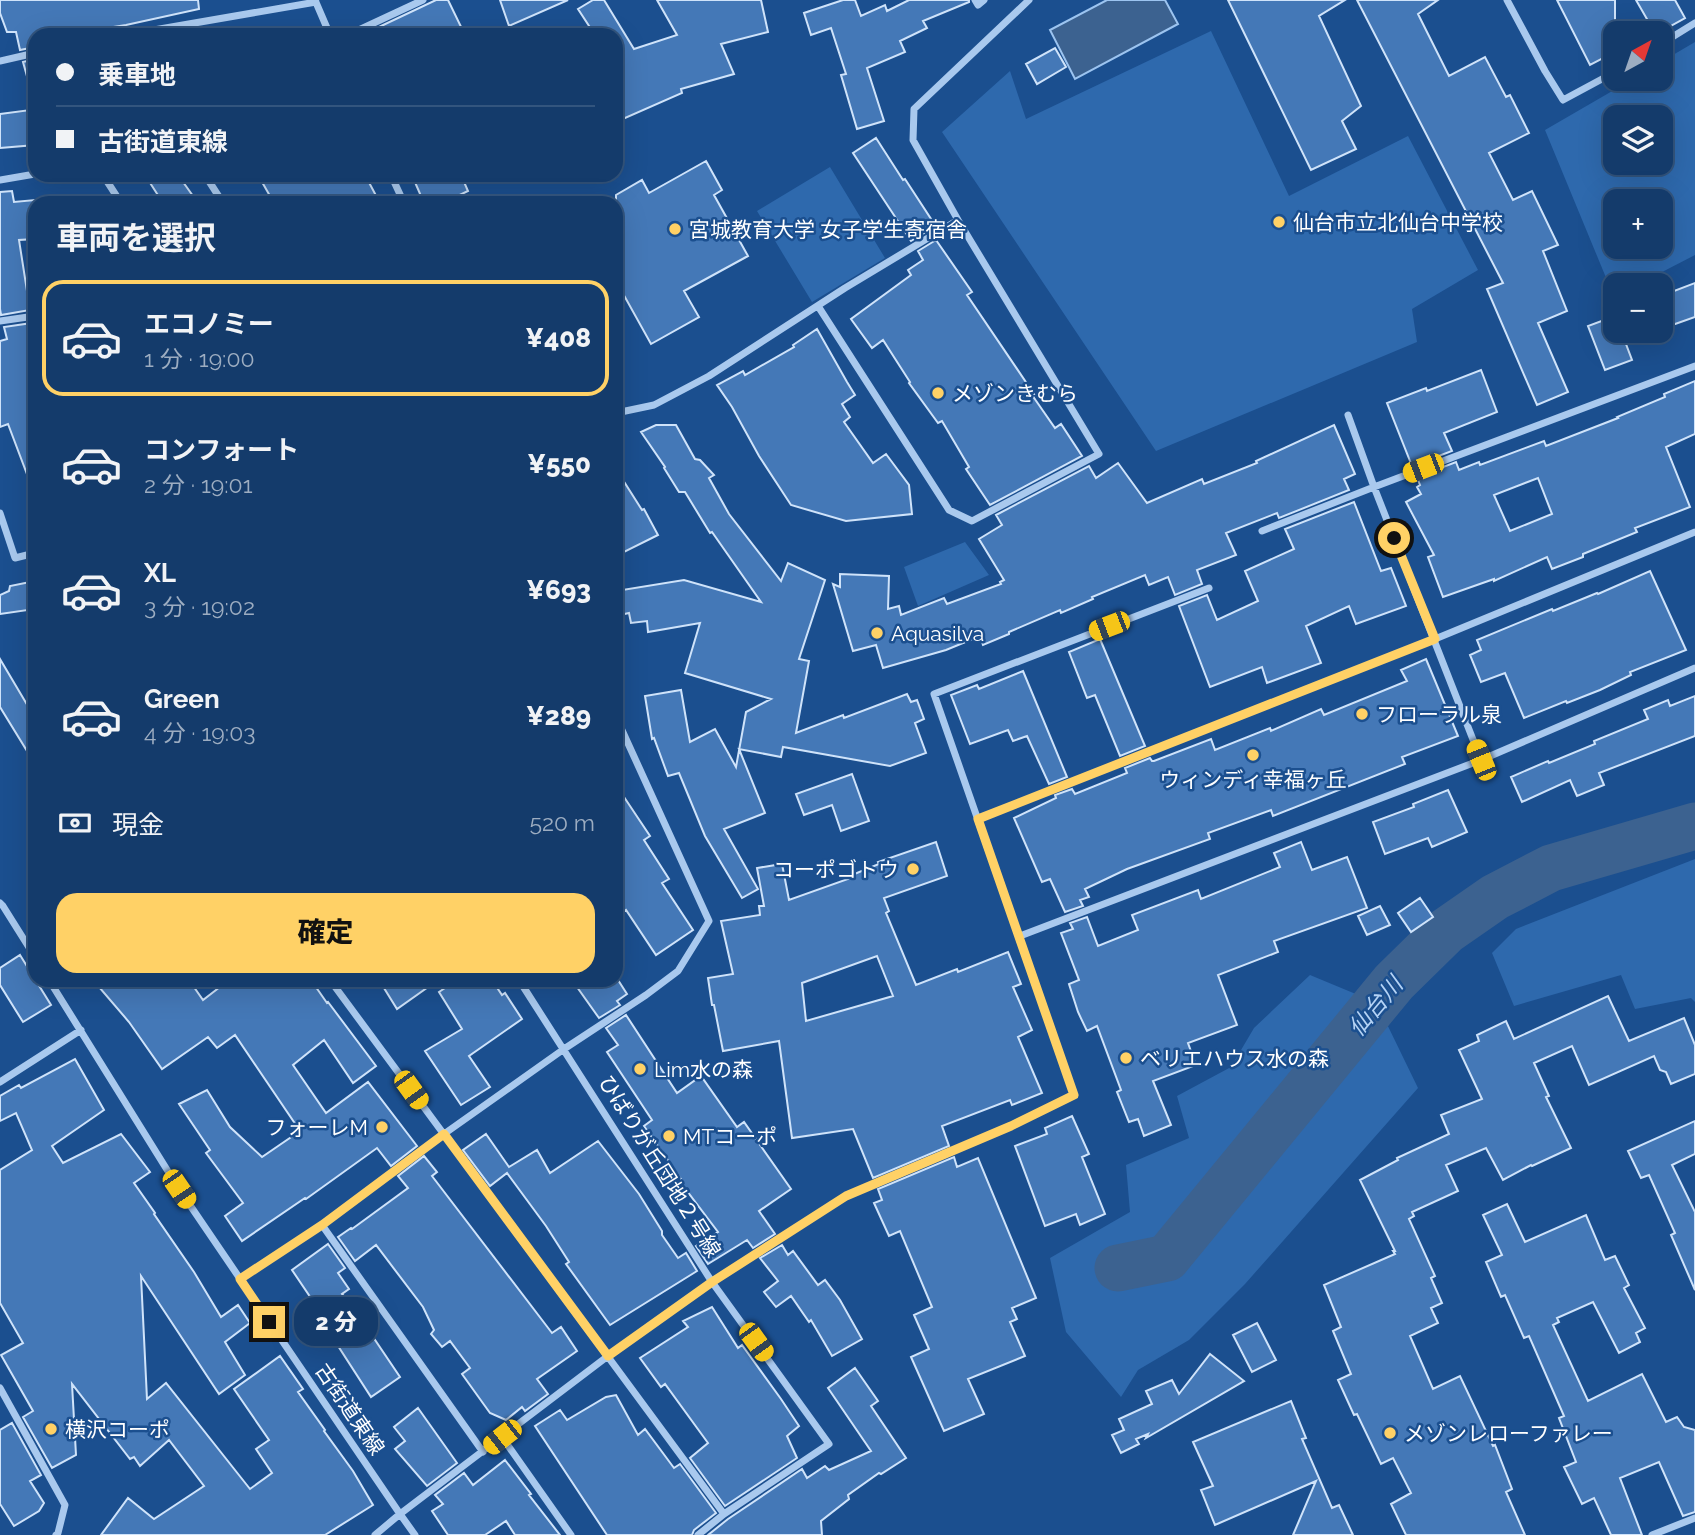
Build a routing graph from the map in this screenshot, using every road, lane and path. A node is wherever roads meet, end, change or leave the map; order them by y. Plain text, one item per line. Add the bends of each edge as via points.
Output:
1 (423, 0) edge
2 (975, 0) edge
3 (984, 0) edge
4 (1029, 0) edge
5 (1507, 0) edge
6 (315, 1) edge
7 (1695, 23) edge
8 (164, 28) edge
9 (327, 28) edge
10 (363, 28) edge
11 (1673, 37) edge
12 (28, 55) edge
13 (0, 61) edge
14 (1603, 78) edge
15 (28, 175) edge
16 (0, 180) edge
17 (958, 220) junction
18 (818, 306) junction
19 (28, 317) edge
20 (0, 321) edge
21 (1695, 366) edge
22 (623, 412) edge
23 (1348, 415) dead end
24 (1374, 487) junction
25 (0, 513) edge
26 (1262, 531) dead end
27 (1695, 532) edge
28 (28, 555) edge
29 (1209, 588) dead end
30 (1435, 639) junction
31 (1695, 668) edge
32 (623, 732) edge
33 (1481, 760) junction
34 (978, 819) junction
35 (0, 903) edge
36 (1020, 936) junction
37 (28, 946) edge
38 (53, 987) edge
39 (335, 987) edge
40 (524, 987) edge
41 (81, 1030) junction
42 (565, 1049) junction
43 (0, 1082) edge
44 (444, 1134) junction
45 (322, 1225) junction
46 (240, 1279) junction
47 (712, 1282) junction
48 (608, 1356) junction
49 (0, 1388) edge
50 (502, 1437) junction
51 (483, 1452) junction
52 (400, 1514) junction
53 (724, 1514) junction
54 (1695, 1518) edge
55 (56, 1535) edge
56 (376, 1535) edge
57 (415, 1535) edge
58 (571, 1535) edge
59 (698, 1535) edge
60 (1652, 1535) edge

1 - 10 street
2 - 3 street via 978,5
4 - 17 street via 914,109 912,139
5 - 14 street via 1563,100
6 - 8 street
6 - 9 street
7 - 11 street
12 - 13 street
15 - 16 street
17 - 18 street
17 - 18 street via 1099,454 972,521 949,510
18 - 22 street via 709,376 654,405
19 - 20 street
21 - 24 street
23 - 24 street
24 - 26 street
24 - 30 street
25 - 28 street via 15,558
27 - 30 street
29 - 34 street via 934,694
30 - 33 street
30 - 34 street
31 - 33 street
32 - 42 street via 709,921 678,971
33 - 36 street
34 - 36 street
35 - 37 street
36 - 47 street via 1074,1095 846,1196
38 - 41 street, 古街道東線
39 - 44 street
40 - 42 street, ひばりが丘団地２号線
41 - 43 street
41 - 46 street, 古街道東線
42 - 44 street
42 - 47 street, ひばりが丘団地２号線
44 - 45 street
44 - 48 street
45 - 46 street
45 - 51 street
46 - 52 street, 古街道東線
47 - 48 street
47 - 53 street, ひばりが丘団地２号線 via 829,1444
48 - 50 street
48 - 53 street
49 - 55 street via 65,1506
50 - 51 street
50 - 58 street
51 - 52 street
52 - 56 street
52 - 57 street
53 - 59 street, ひばりが丘団地２号線
54 - 60 street

